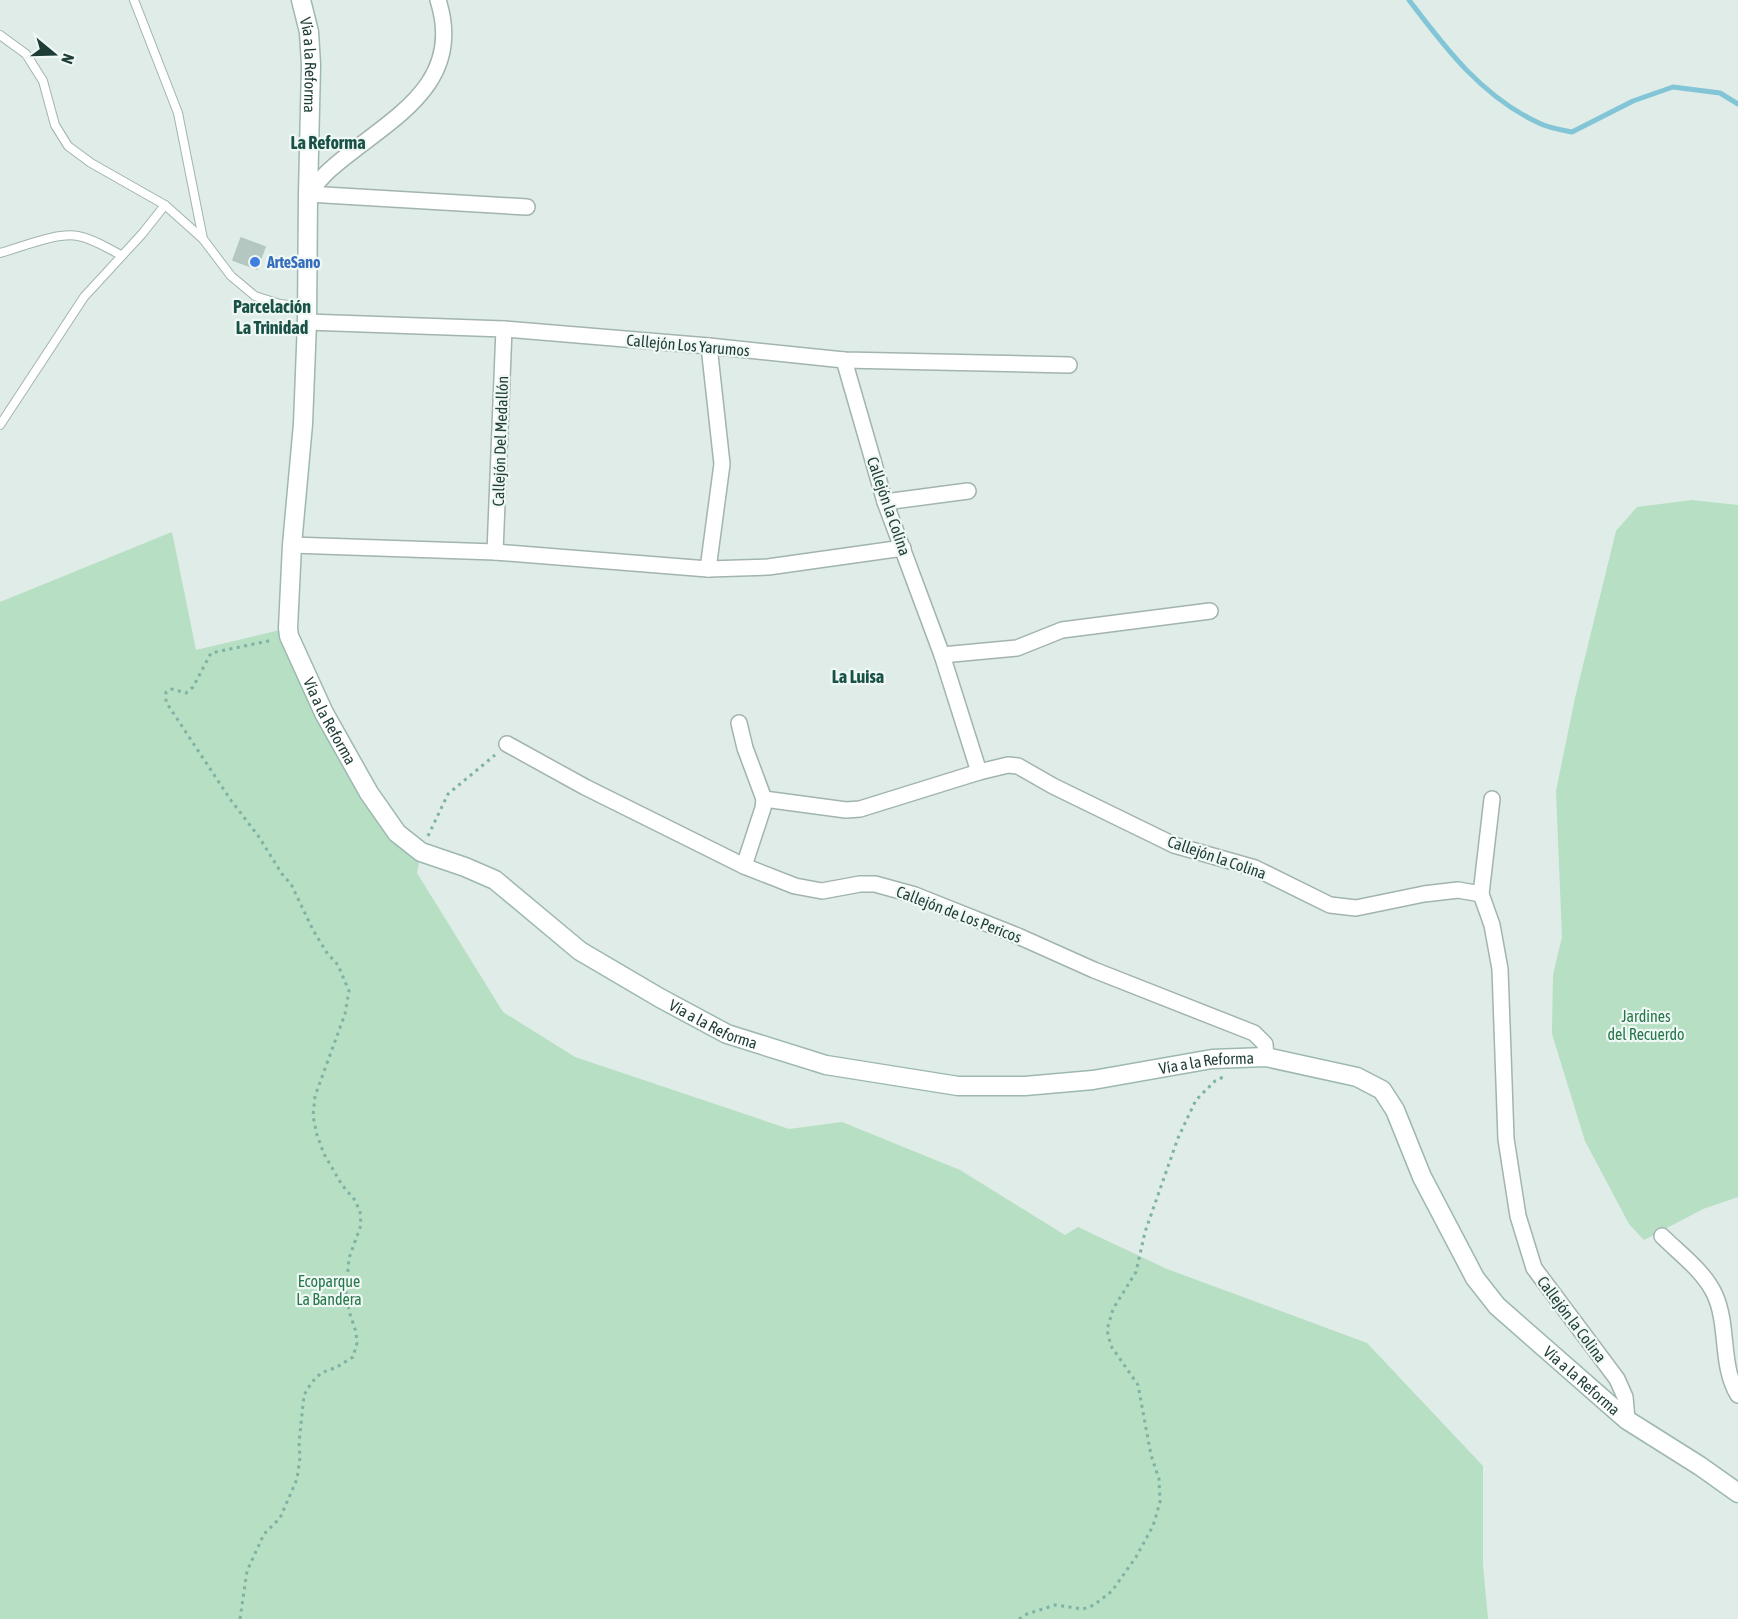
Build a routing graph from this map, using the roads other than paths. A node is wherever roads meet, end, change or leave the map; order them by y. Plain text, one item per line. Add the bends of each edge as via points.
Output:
1 (134, 0) edge
2 (301, 0) edge
3 (438, 0) edge
4 (0, 35) edge
5 (308, 194) junction
6 (165, 205) junction
7 (527, 207) dead end
8 (203, 239) junction
9 (0, 253) edge
10 (121, 255) junction
11 (307, 314) junction
12 (504, 329) junction
13 (709, 346) junction
14 (844, 360) junction
15 (1070, 365) dead end
16 (0, 425) edge
17 (968, 491) dead end
18 (885, 502) junction
19 (292, 545) junction
20 (903, 548) junction
21 (495, 552) junction
22 (708, 569) junction
23 (1210, 611) dead end
24 (942, 655) junction
25 (739, 723) dead end
26 (507, 744) road end
27 (979, 772) junction
28 (764, 799) junction
29 (1492, 799) dead end
30 (744, 866) junction
31 (1481, 894) junction
32 (1266, 1057) junction
33 (1662, 1236) dead end
34 (1738, 1395) edge
35 (1627, 1420) junction
36 (1738, 1493) edge

1 - 8 lane via 178,113
2 - 5 street, Vía a la Reforma via 309,32 311,65
3 - 5 street via 445,36 438,67 417,99 331,168
4 - 6 lane via 27,54 42,81 55,125 68,146
5 - 7 street
5 - 11 street, Vía a la Reforma
6 - 8 lane
6 - 10 lane
8 - 11 lane via 231,276 255,296
9 - 10 lane via 52,238 76,236
10 - 16 lane via 84,297
11 - 12 street, Callejón Los Yarumos
11 - 19 street, Vía a la Reforma via 303,424
12 - 13 street, Callejón Los Yarumos
12 - 21 street, Callejón Del Medallón
13 - 14 street, Callejón Los Yarumos
13 - 22 street via 722,464
14 - 15 street, Callejón Los Yarumos
14 - 18 street, Callejón la Colina
17 - 18 street
18 - 20 street, Callejón la Colina
19 - 21 street
19 - 32 street, Vía a la Reforma via 289,636 324,713 369,793 397,833 421,852 495,880 580,951 727,1034 826,1065 958,1086 1093,1080 1212,1059
20 - 22 street via 768,567
20 - 24 street, Callejón la Colina
21 - 22 street
23 - 24 street via 1062,630 1017,648
24 - 27 street, Callejón la Colina
25 - 28 street
26 - 30 street, Callejón de Los Pericos
27 - 28 street via 846,810
27 - 31 street, Callejón la Colina via 1017,766 1174,845 1255,868 1330,905 1356,908 1458,890
28 - 30 street
29 - 31 street
30 - 32 street, Callejón de Los Pericos via 813,890 875,884 915,895 1254,1033 1265,1044
31 - 35 street, Callejón la Colina via 1492,925 1500,969 1506,1139 1518,1216 1534,1268 1617,1379 1625,1397
32 - 35 street, Vía a la Reforma via 1357,1077 1382,1090 1475,1278 1497,1306
33 - 34 street via 1702,1275 1715,1296 1730,1382
35 - 36 street, Vía a la Reforma

